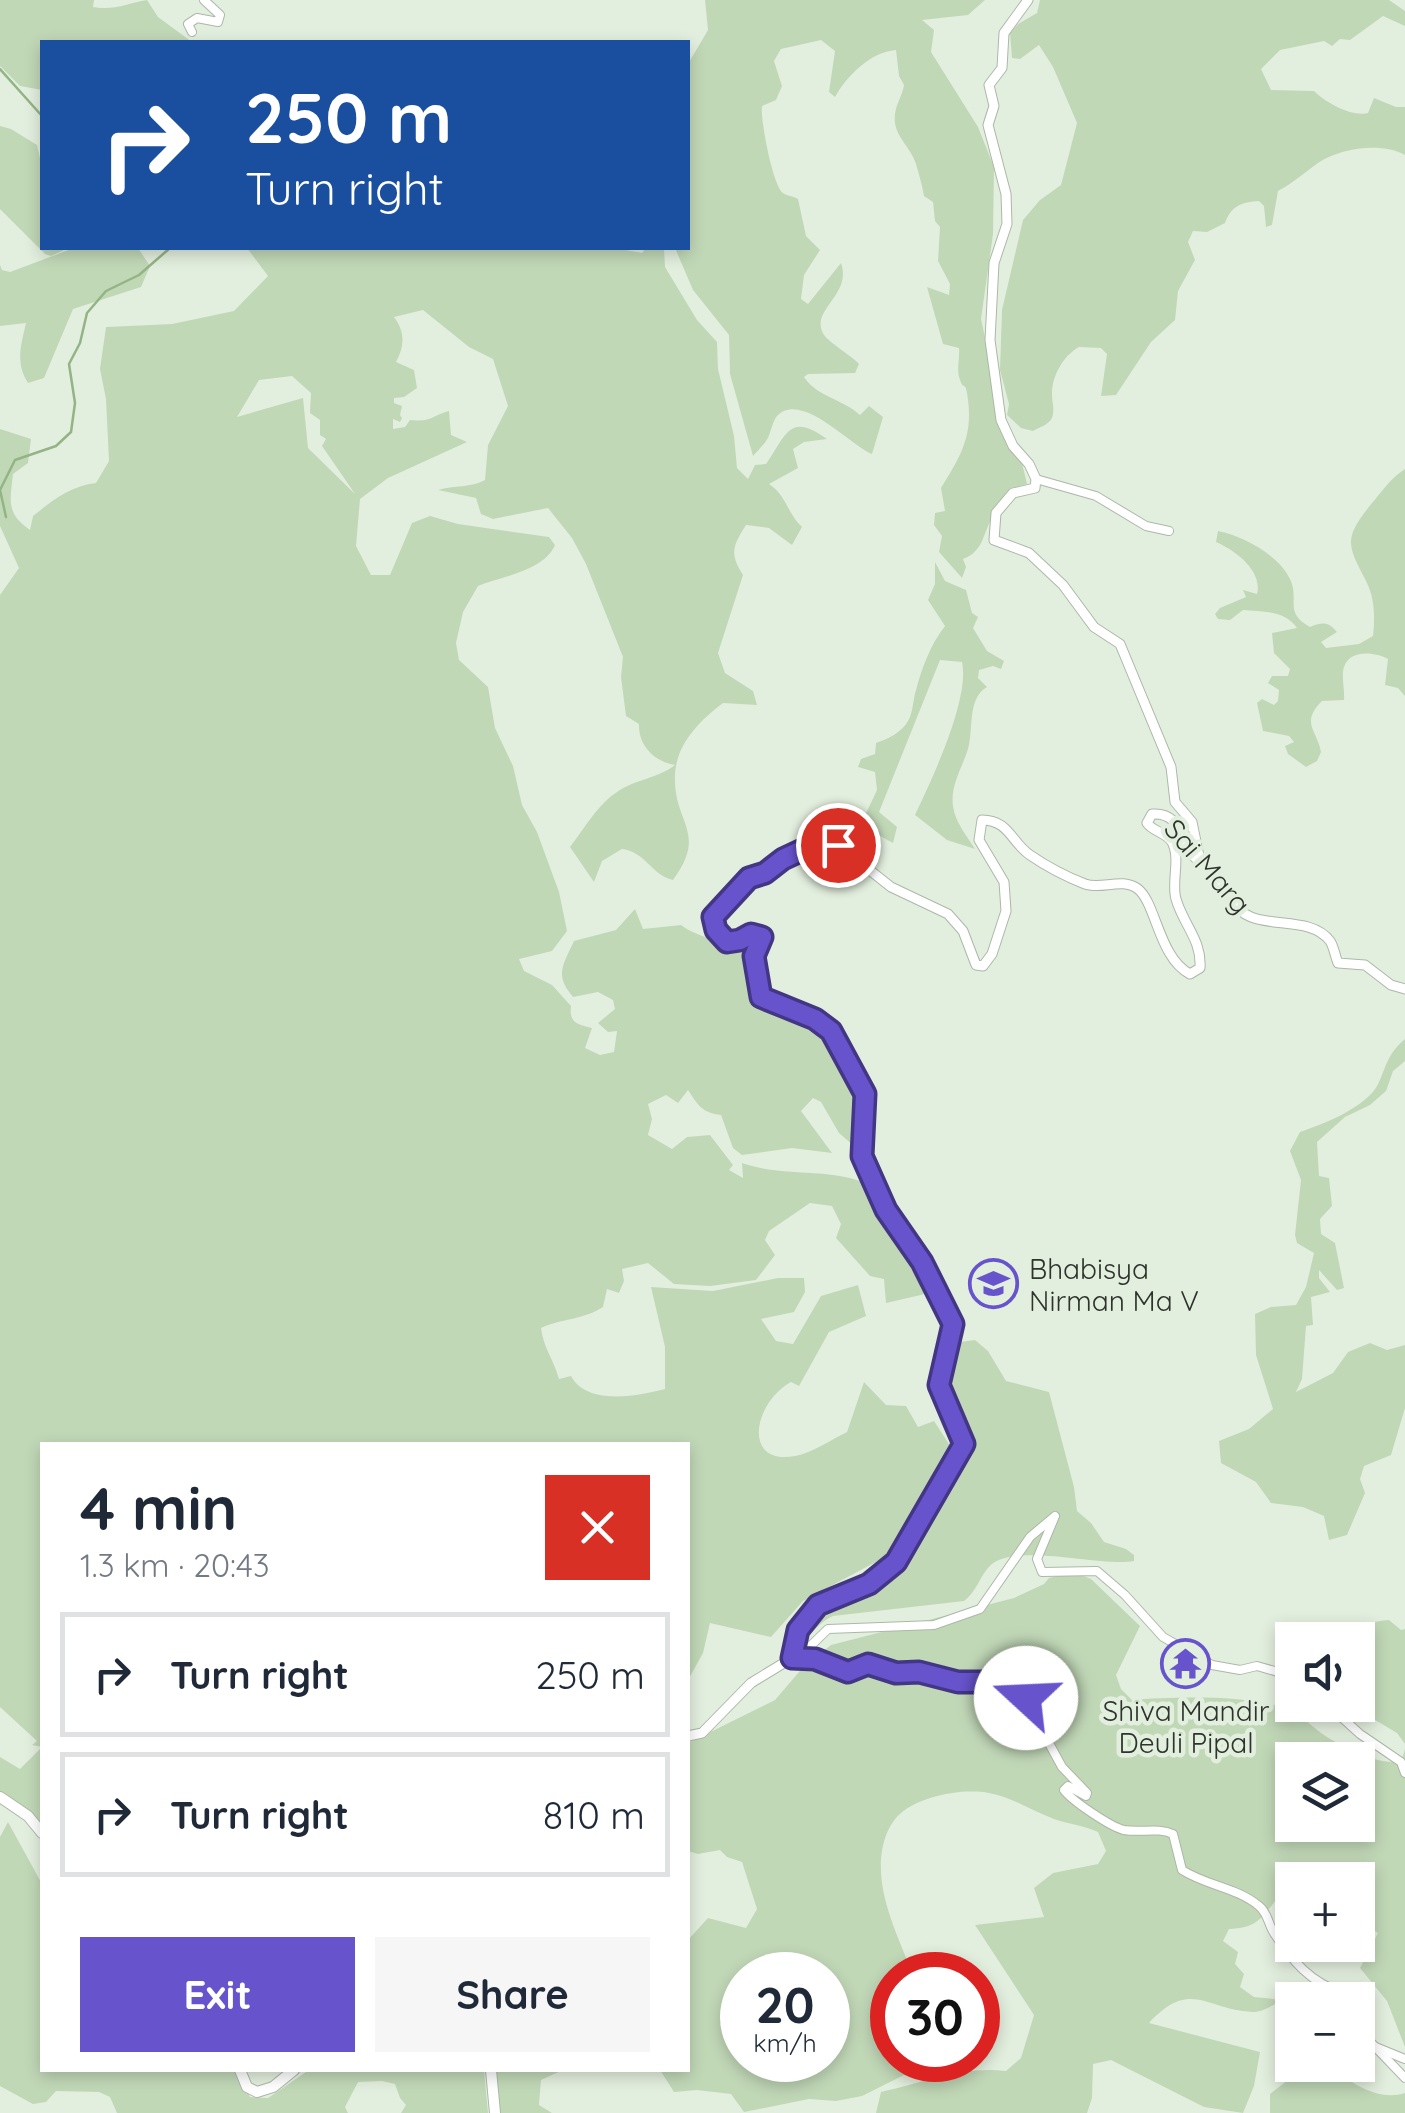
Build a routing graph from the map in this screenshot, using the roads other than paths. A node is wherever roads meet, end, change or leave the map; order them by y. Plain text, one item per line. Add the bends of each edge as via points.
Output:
1 (204, 0) edge
2 (1028, 0) edge
3 (192, 32) dead end
4 (1036, 478) junction
5 (1169, 531) dead end
6 (1200, 863) junction
7 (1405, 989) edge
8 (795, 1658) junction
9 (1275, 1671) edge
10 (1347, 1722) edge
11 (690, 1736) edge
12 (1405, 1773) edge
13 (0, 1798) edge
14 (40, 1831) edge
15 (1317, 1982) edge
16 (1375, 2046) edge
17 (1375, 2050) edge
18 (1405, 2059) edge
19 (241, 2072) edge
20 (292, 2072) edge
21 (491, 2072) edge
22 (1405, 2078) edge
23 (494, 2113) edge

1 - 3 street via 218,22 197,18 188,24
2 - 4 street via 1004,33 1002,68 989,86 994,106 988,125 1007,224 994,263 990,340 1001,420
4 - 5 street via 1096,496 1146,526
4 - 6 street via 1035,488 1012,493 996,514 994,540 1030,553 1094,627 1120,644 1170,767 1175,802 1192,822
6 - 7 street, Sai Marg via 1243,913 1322,935 1340,964 1365,965
6 - 8 street, Sai Marg via 1173,819 1149,816 1148,826 1174,848 1176,899 1200,954 1200,968 1190,974 1160,938 1138,889 1088,885 1030,855 1003,825 982,820 979,840 1004,882 1006,911 983,966 976,965 948,914 890,887 838,845 815,844 749,878 713,917 727,942 762,937 754,956 761,997 831,1031 865,1094 862,1156 953,1324 939,1385 964,1444 896,1562 869,1584 818,1605 798,1630
8 - 9 street via 828,1628 934,1625 980,1610 1030,1537 1055,1516 1037,1559 1042,1572 1097,1570 1163,1637 1212,1664
8 - 11 street via 751,1683 702,1733
8 - 15 street via 848,1672 868,1664 958,1682 996,1682 1021,1692 1062,1766 1087,1793 1068,1786 1070,1798 1121,1829 1173,1834 1182,1870 1262,1908 1272,1930
10 - 12 street via 1401,1762
13 - 14 main road
16 - 18 street
17 - 22 street
19 - 20 main road via 247,2087 258,2092
21 - 23 main road

